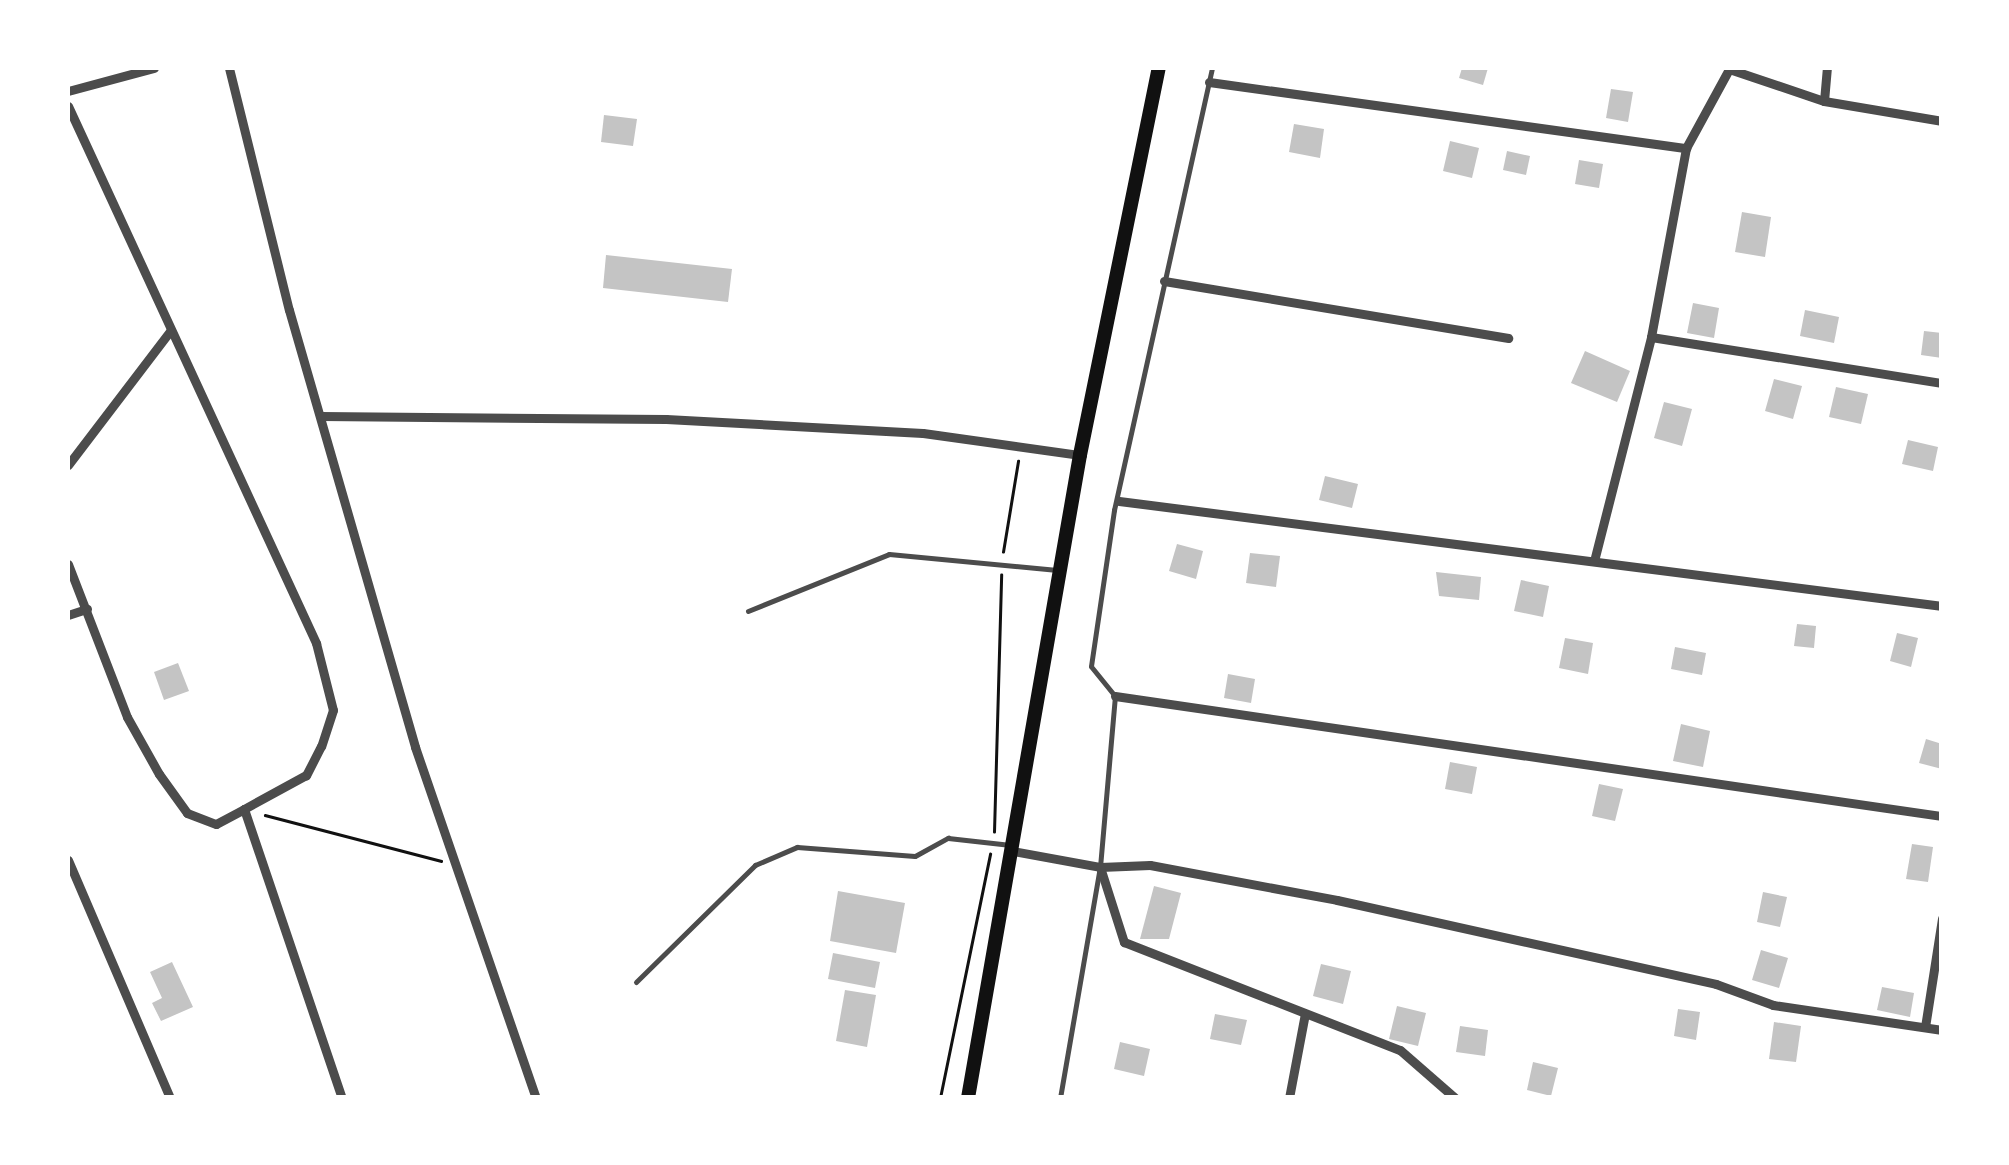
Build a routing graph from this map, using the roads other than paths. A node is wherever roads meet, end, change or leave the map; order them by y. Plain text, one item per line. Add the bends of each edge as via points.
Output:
1 (154, 68) edge
2 (228, 68) edge
3 (1159, 68) edge
4 (1212, 68) edge
5 (1725, 68) edge
6 (1827, 68) edge
7 (1209, 82) junction
8 (68, 90) edge
9 (1824, 101) junction
10 (68, 106) edge
11 (1942, 121) edge
12 (1686, 148) junction
13 (1164, 282) junction
14 (170, 331) junction
15 (1651, 337) junction
16 (1508, 338) dead end
17 (1942, 383) edge
18 (321, 416) junction
19 (1080, 455) junction
20 (68, 464) edge
21 (1119, 500) junction
22 (1594, 561) junction
23 (68, 564) edge
24 (1060, 570) junction
25 (1942, 606) edge
26 (88, 609) junction
27 (748, 611) dead end
28 (68, 616) edge
29 (1115, 696) junction
30 (244, 809) junction
31 (1942, 816) edge
32 (1014, 848) junction
33 (68, 860) edge
34 (1100, 867) junction
35 (1942, 918) edge
36 (636, 982) dead end
37 (1305, 1012) junction
38 (1926, 1027) junction
39 (1942, 1030) edge
40 (170, 1098) edge
41 (342, 1098) edge
42 (536, 1098) edge
43 (968, 1098) edge
44 (1060, 1098) edge
45 (1289, 1098) edge
46 (1455, 1098) edge

1 - 8 street
2 - 18 street
3 - 19 main road
4 - 7 lane
5 - 9 street
5 - 12 street
6 - 9 street
7 - 12 street
7 - 13 lane
9 - 11 street
10 - 14 street
12 - 15 street
13 - 16 street
13 - 21 lane
14 - 20 street
14 - 30 street via 316,643 333,710 306,775
15 - 17 street
15 - 22 street
18 - 19 street via 666,419
18 - 42 street via 415,747
19 - 24 main road
21 - 22 street
21 - 29 lane via 1091,666
22 - 25 street
23 - 26 street
24 - 27 lane via 889,554
24 - 32 main road
26 - 28 street
26 - 30 street via 127,716 187,812 216,824
29 - 31 street
29 - 34 lane
30 - 41 street
32 - 34 street
32 - 36 lane via 948,838 914,856 798,847 755,865
32 - 43 main road
33 - 40 street
34 - 37 street via 1124,942
34 - 38 street via 1150,865 1337,900 1716,984 1773,1004
34 - 44 lane
35 - 38 street
37 - 45 street
37 - 46 street via 1400,1050
38 - 39 street

